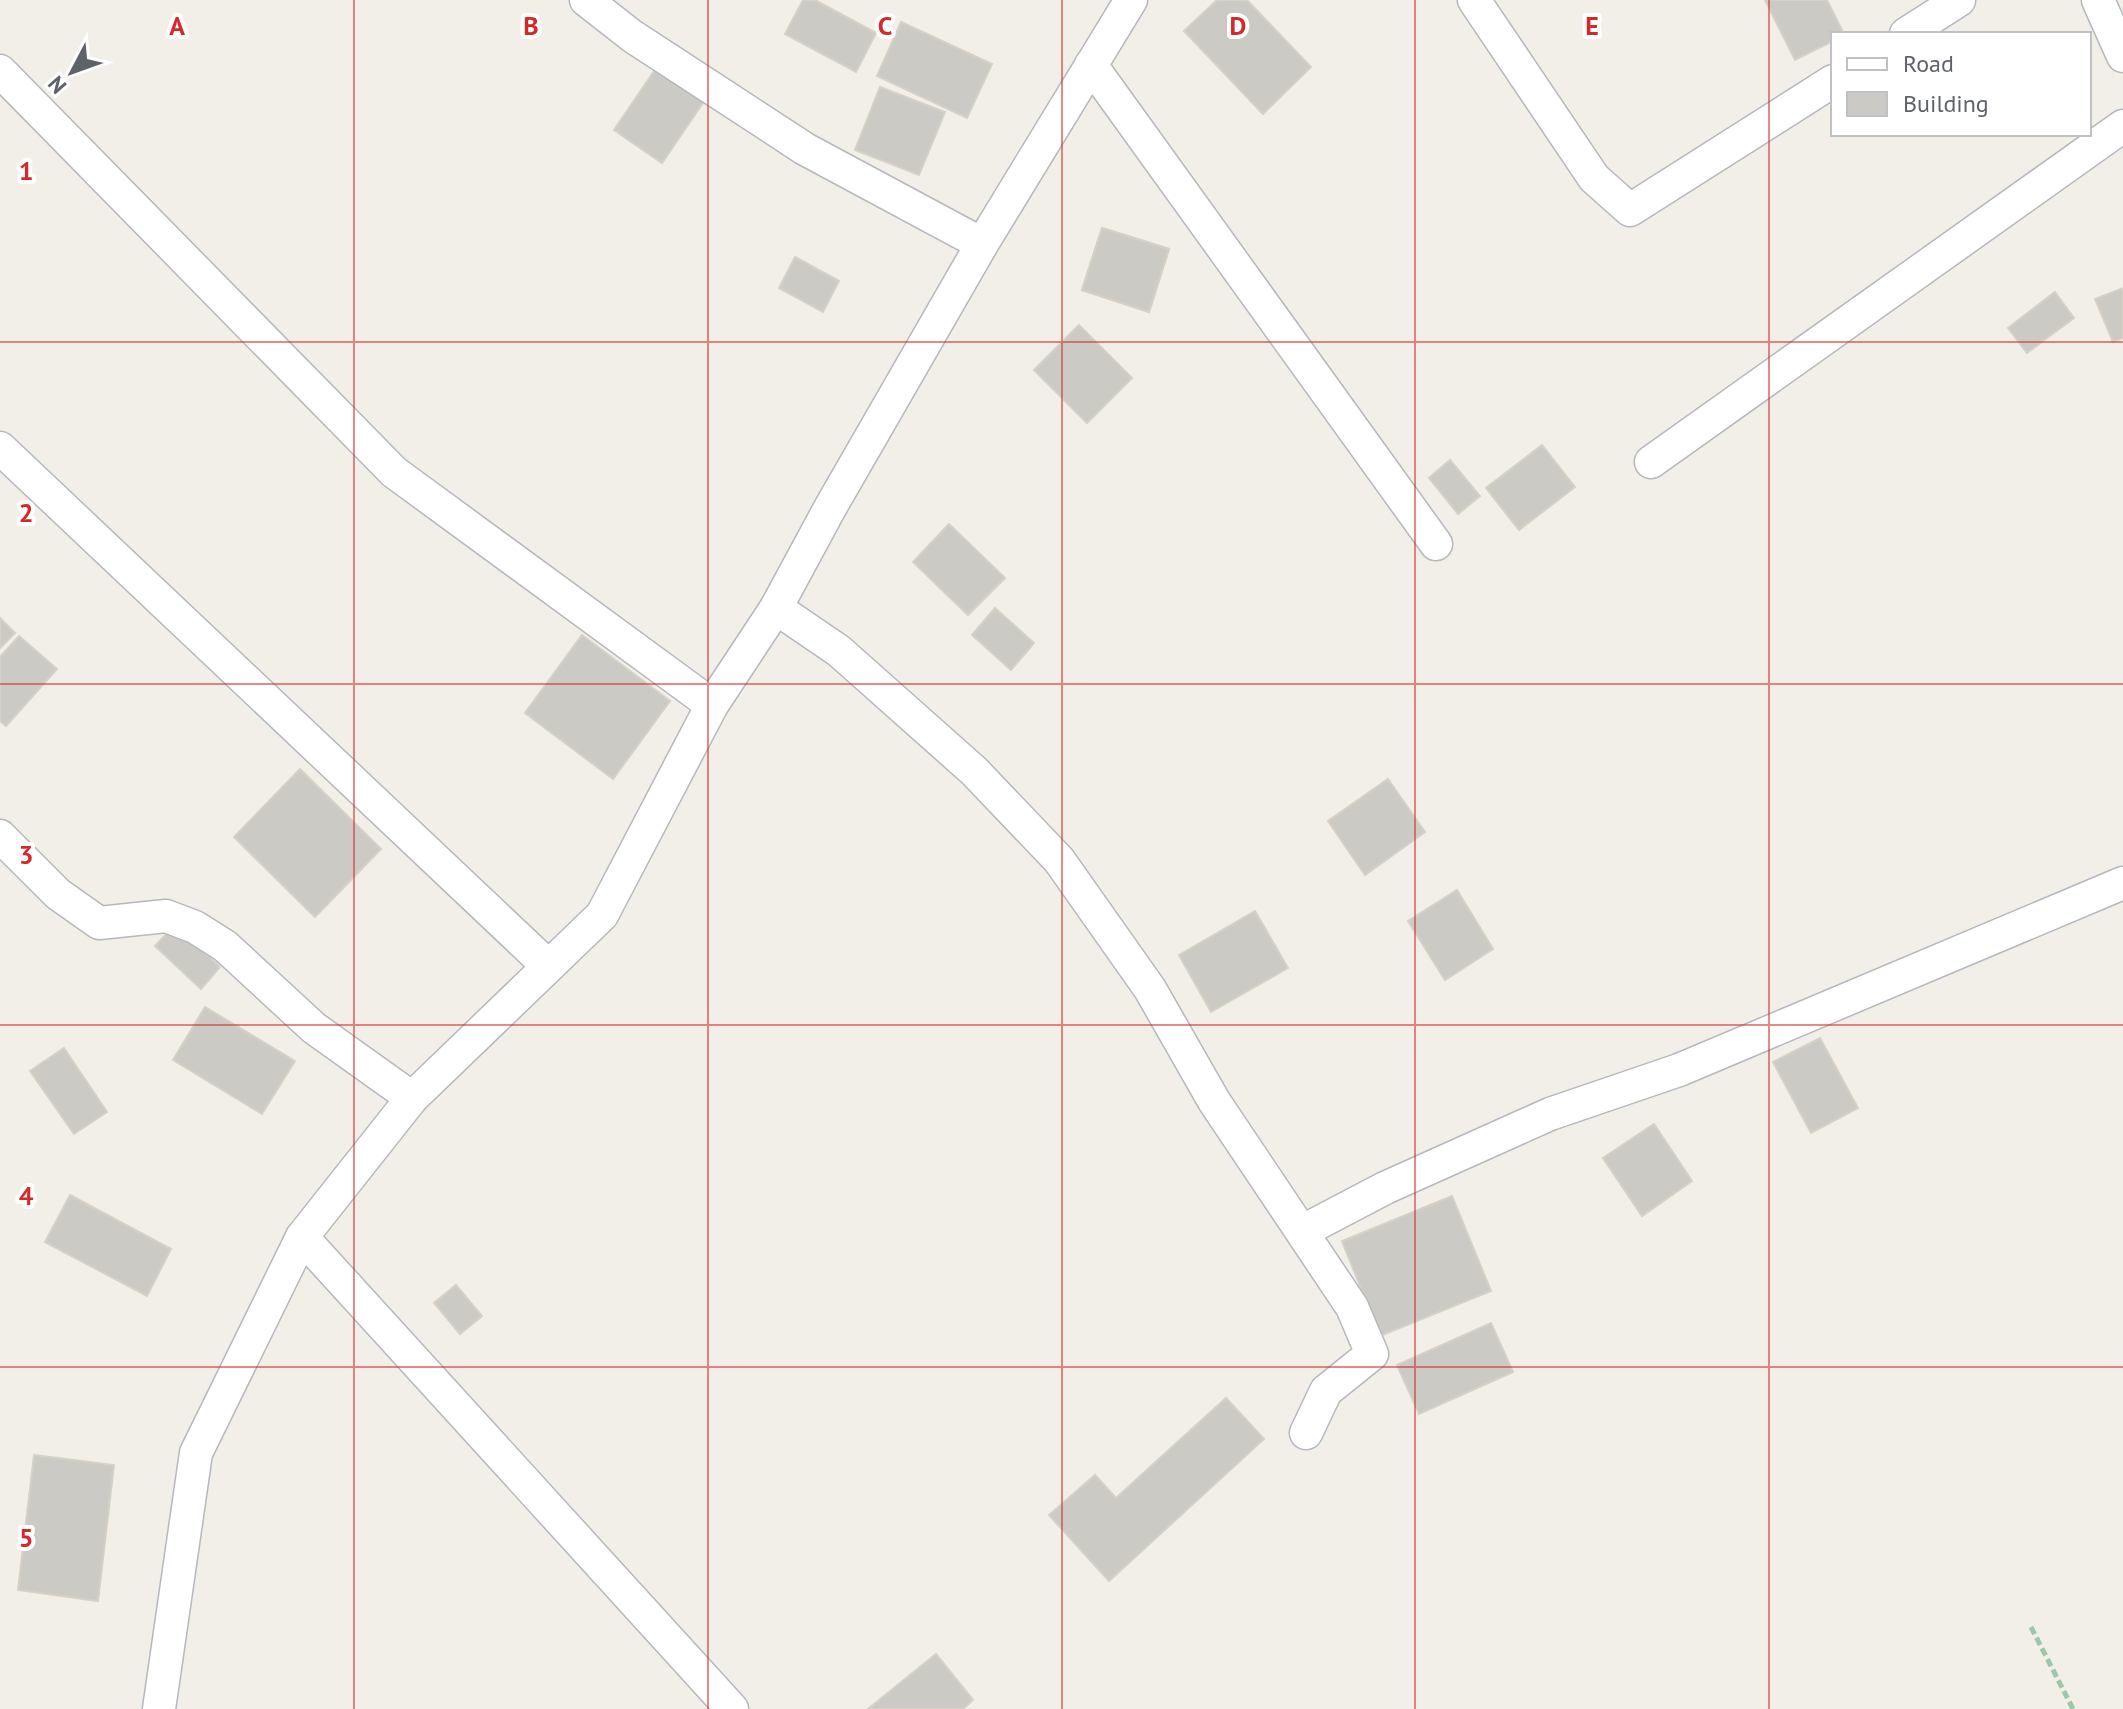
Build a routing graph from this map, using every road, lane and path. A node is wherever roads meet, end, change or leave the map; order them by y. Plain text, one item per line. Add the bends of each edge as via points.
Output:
1 (586, 0) edge
2 (1474, 0) edge
3 (1959, 0) edge
4 (2098, 0) edge
5 (1121, 3) edge
6 (1909, 32) edge
7 (2123, 56) edge
8 (1091, 65) junction
9 (0, 71) edge
10 (1831, 82) edge
11 (2123, 126) edge
12 (982, 244) junction
13 (0, 448) edge
14 (1651, 462) dead end
15 (1436, 544) dead end
16 (776, 608) junction
17 (712, 705) junction
18 (0, 836) edge
19 (2123, 883) edge
20 (548, 966) junction
21 (412, 1098) junction
22 (1303, 1231) junction
23 (302, 1237) junction
24 (1306, 1433) dead end
25 (2031, 1627) dead end
26 (159, 1709) edge
27 (732, 1709) edge
28 (2073, 1709) edge

1 - 12 street via 805,149
2 - 10 street via 1594,178 1630,210
3 - 6 street
4 - 7 street
5 - 8 street
8 - 12 street
8 - 15 street
9 - 17 street via 394,472
11 - 14 street
12 - 16 street
13 - 20 street
16 - 17 street
16 - 22 street via 839,651 951,751 1059,860 1150,989 1214,1101
17 - 20 street via 602,915
18 - 21 street via 58,894 99,923 166,916 225,946 314,1028
19 - 22 street via 1679,1070 1550,1114
20 - 21 street
21 - 23 street
22 - 24 street via 1352,1307 1372,1354 1326,1391
23 - 26 street via 196,1453
23 - 27 street
25 - 28 path

